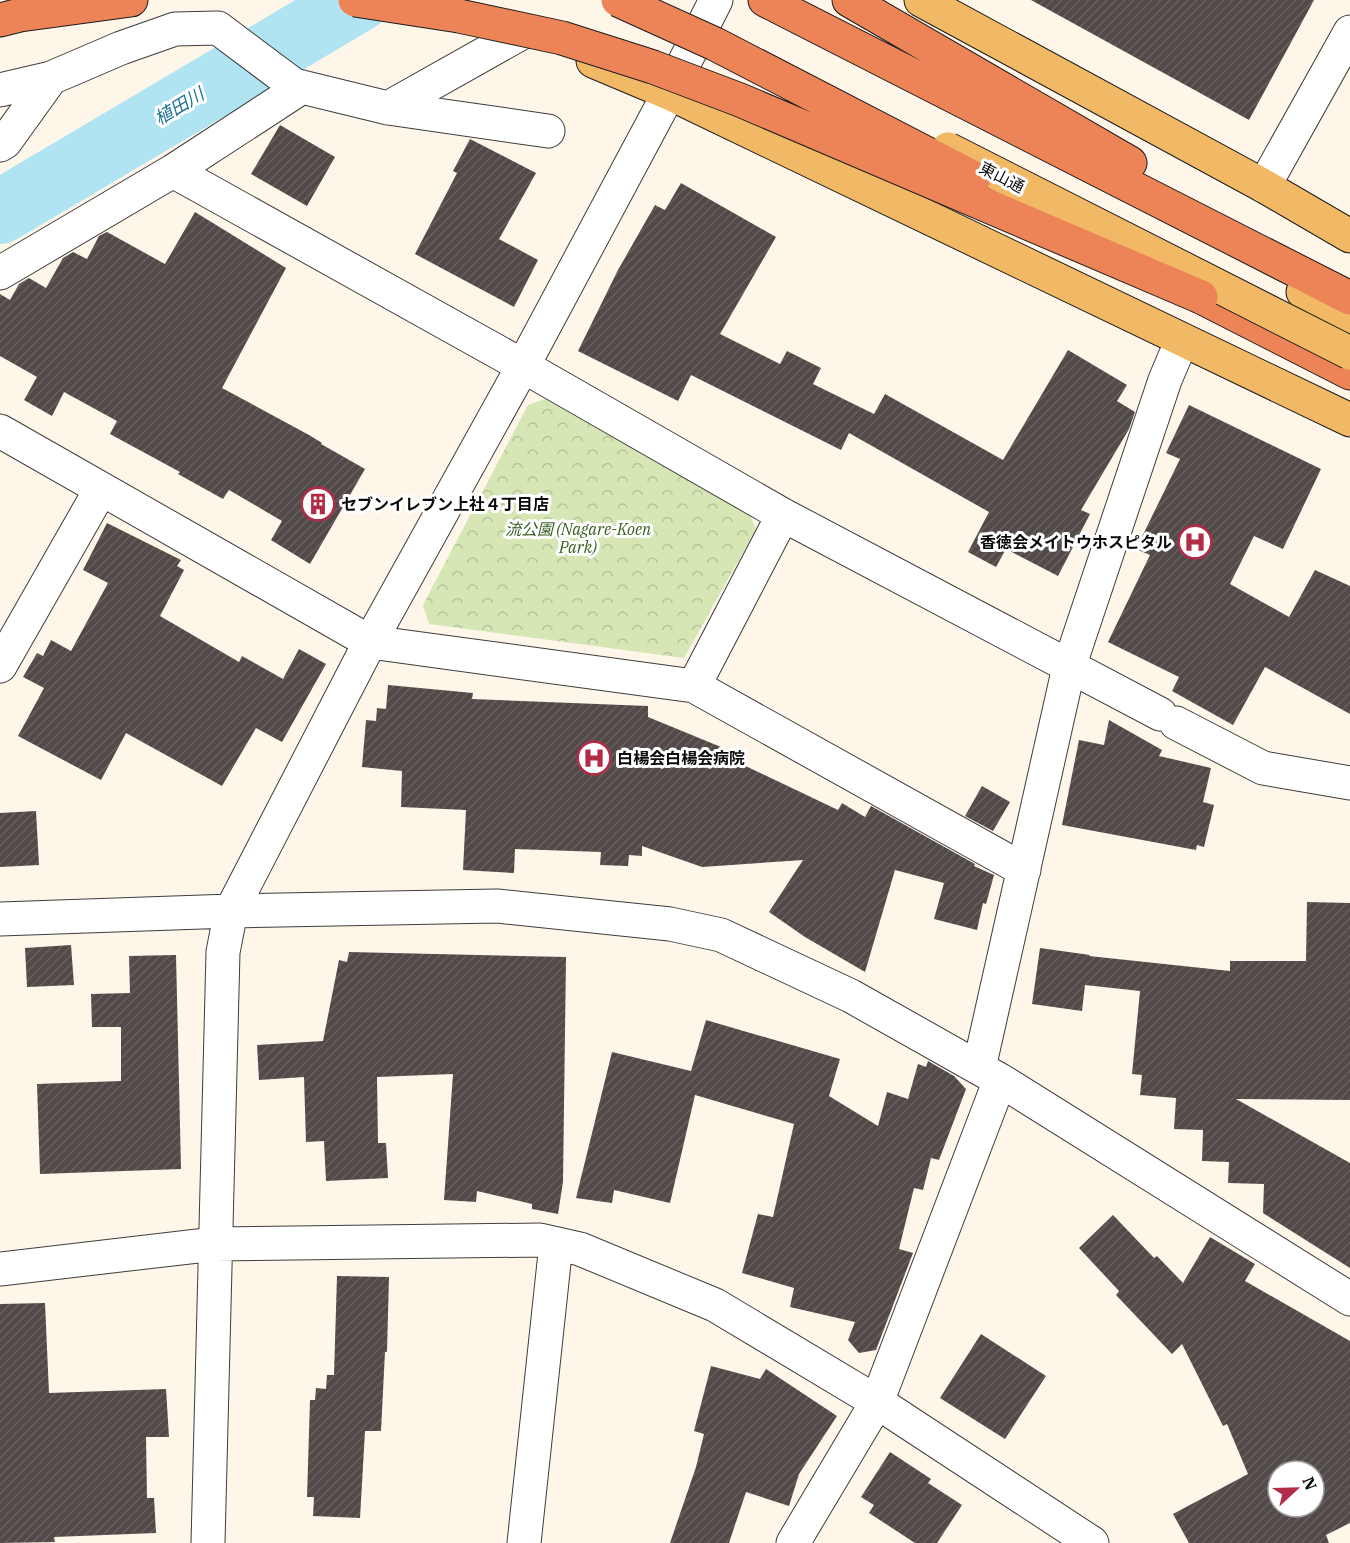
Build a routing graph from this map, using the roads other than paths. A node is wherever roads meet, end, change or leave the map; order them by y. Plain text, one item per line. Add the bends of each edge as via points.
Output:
1 (130, 0) edge
2 (355, 0) edge
3 (448, 0) edge
4 (618, 0) edge
5 (654, 0) edge
6 (716, 0) edge
7 (746, 0) edge
8 (765, 0) edge
9 (849, 0) edge
10 (921, 0) edge
11 (0, 20) edge
12 (522, 31) junction
13 (1350, 32) edge
14 (51, 78) junction
15 (298, 86) junction
16 (0, 90) edge
17 (669, 93) junction
18 (388, 108) junction
19 (548, 131) dead end
20 (0, 145) edge
21 (173, 171) junction
22 (1264, 186) junction
23 (1350, 236) edge
24 (0, 273) edge
25 (1350, 286) edge
26 (1201, 297) junction
27 (1350, 298) edge
28 (1350, 316) edge
29 (1182, 340) junction
30 (1350, 353) edge
31 (523, 366) junction
32 (1350, 373) edge
33 (1350, 420) edge
34 (0, 431) edge
35 (101, 489) junction
36 (783, 515) junction
37 (370, 642) junction
38 (0, 666) edge
39 (1069, 667) junction
40 (694, 686) junction
41 (1350, 783) edge
42 (1024, 870) junction
43 (231, 911) junction
44 (0, 919) edge
45 (989, 1074) junction
46 (215, 1244) junction
47 (556, 1244) junction
48 (0, 1269) edge
49 (1350, 1299) edge
50 (877, 1402) junction
51 (208, 1543) edge
52 (524, 1543) edge
53 (793, 1543) edge
54 (1092, 1543) edge

1 - 11 highway
2 - 26 highway, bridge via 459,16 562,38 653,67 740,100
3 - 12 main road, bridge
4 - 26 highway, bridge via 715,44
5 - 30 main road, 東山通, bridge
6 - 17 street
7 - 28 main road
8 - 27 highway
9 - 25 highway
10 - 22 main road
12 - 17 main road
12 - 18 street
13 - 22 street
14 - 15 street via 175,29 218,28
14 - 16 street
14 - 20 street
15 - 18 street
15 - 21 street
17 - 29 main road
17 - 31 street
18 - 19 street
21 - 24 street
21 - 31 street
22 - 23 main road
26 - 32 highway
29 - 33 main road
29 - 39 street via 1165,380
31 - 36 street
31 - 37 street
34 - 35 street
35 - 37 street
35 - 38 street
36 - 39 street
36 - 40 street
37 - 40 street
37 - 43 street
39 - 41 street via 1263,768
39 - 42 street
40 - 42 street
42 - 45 street
43 - 44 street
43 - 45 street via 497,906 670,924 721,935 851,996
43 - 46 street via 223,952
45 - 49 street
45 - 50 street
46 - 47 street via 540,1240
46 - 48 street
46 - 51 street
47 - 50 street via 715,1305
47 - 52 street
50 - 53 street
50 - 54 street

